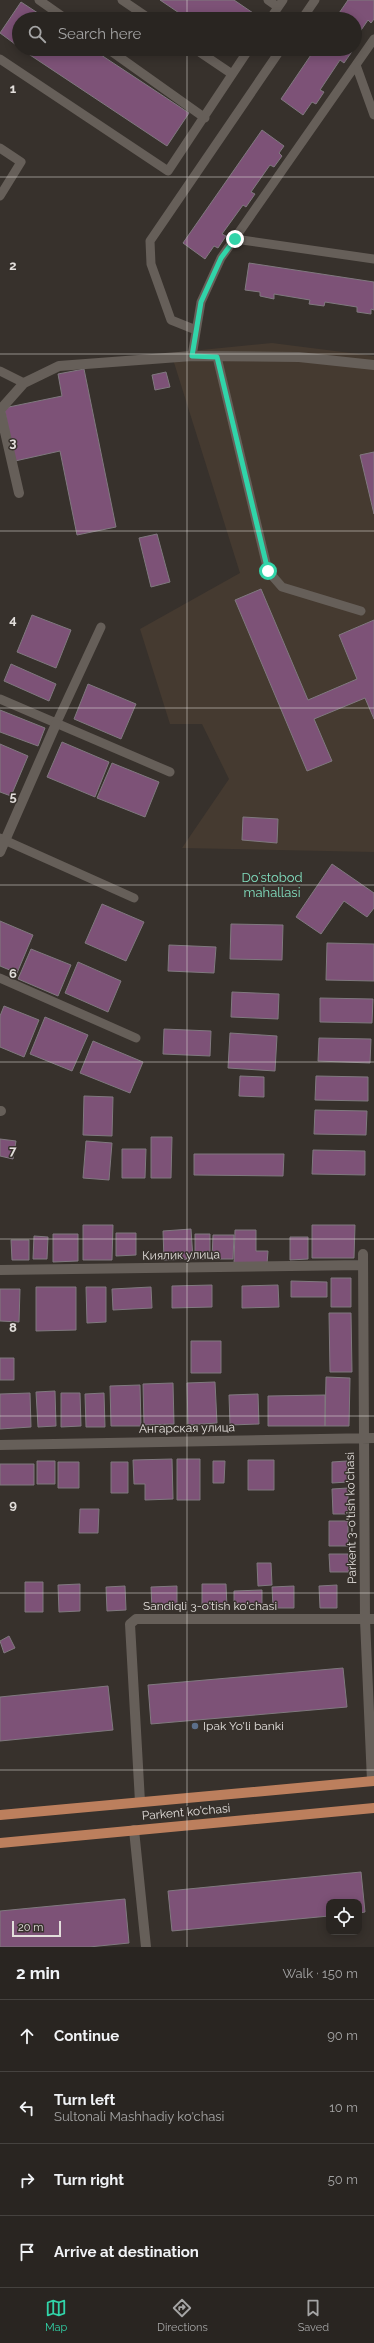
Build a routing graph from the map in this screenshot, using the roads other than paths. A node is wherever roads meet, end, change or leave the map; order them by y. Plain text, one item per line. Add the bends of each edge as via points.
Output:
1 (39, 0) edge
2 (122, 0) edge
3 (268, 0) edge
4 (315, 0) edge
5 (280, 3) edge
6 (56, 12) edge
7 (140, 12) edge
8 (274, 12) edge
9 (307, 12) edge
10 (374, 39) edge
11 (118, 56) edge
12 (205, 56) edge
13 (244, 56) edge
14 (276, 56) edge
15 (0, 59) edge
16 (356, 66) junction
17 (232, 74) junction
18 (374, 115) edge
19 (205, 118) junction
20 (0, 148) edge
21 (0, 196) edge
22 (235, 239) junction
23 (374, 259) edge
24 (196, 330) junction
25 (192, 356) junction
26 (217, 357) junction
27 (374, 365) edge
28 (0, 371) edge
29 (24, 383) junction
30 (19, 493) dead end
31 (361, 611) dead end
32 (101, 627) dead end
33 (0, 699) edge
34 (56, 724) junction
35 (170, 772) dead end
36 (2, 839) edge
37 (0, 852) edge
38 (134, 898) dead end
39 (0, 978) edge
40 (136, 1038) dead end
41 (364, 1254) dead end
42 (363, 1266) junction
43 (0, 1270) edge
44 (363, 1438) junction
45 (374, 1438) edge
46 (0, 1445) edge
47 (370, 1620) edge
48 (373, 1781) edge
49 (140, 1802) junction
50 (374, 1808) edge
51 (0, 1815) edge
52 (134, 1830) junction
53 (0, 1843) edge
54 (146, 1947) edge

1 - 6 lane
2 - 7 lane
3 - 5 lane
4 - 9 lane
5 - 8 lane
10 - 16 lane
11 - 19 lane
12 - 17 lane
13 - 17 lane
14 - 24 lane via 150,241 150,264 171,320
15 - 19 lane via 168,171
16 - 18 lane
16 - 22 lane
17 - 19 lane
20 - 21 lane via 21,162
22 - 23 lane
22 - 24 lane via 221,258 201,302
24 - 25 lane
25 - 26 street
25 - 29 street via 59,366
26 - 27 street via 299,357
26 - 31 lane via 268,571 282,587
28 - 29 lane
29 - 30 street via 0,410
32 - 34 lane
33 - 34 lane
34 - 35 lane
34 - 36 street
36 - 37 street
36 - 38 lane
39 - 40 lane
41 - 42 street, Parkent 3-o'tish ko'chasi
42 - 43 street, Киялик улица
42 - 44 street, Parkent 3-o'tish ko'chasi
44 - 45 street, Ангарская улица
44 - 46 street, Ангарская улица
44 - 47 street, Parkent 3-o'tish ko'chasi
47 - 48 street, Parkent 3-o'tish ko'chasi
47 - 49 street, Sandiqli 3-o'tish ko'chasi via 132,1621 130,1624
48 - 49 main road, Parkent ko'chasi
49 - 51 main road, Parkent ko'chasi
50 - 52 main road, Parkent ko'chasi
52 - 53 main road, Parkent ko'chasi
52 - 54 street

